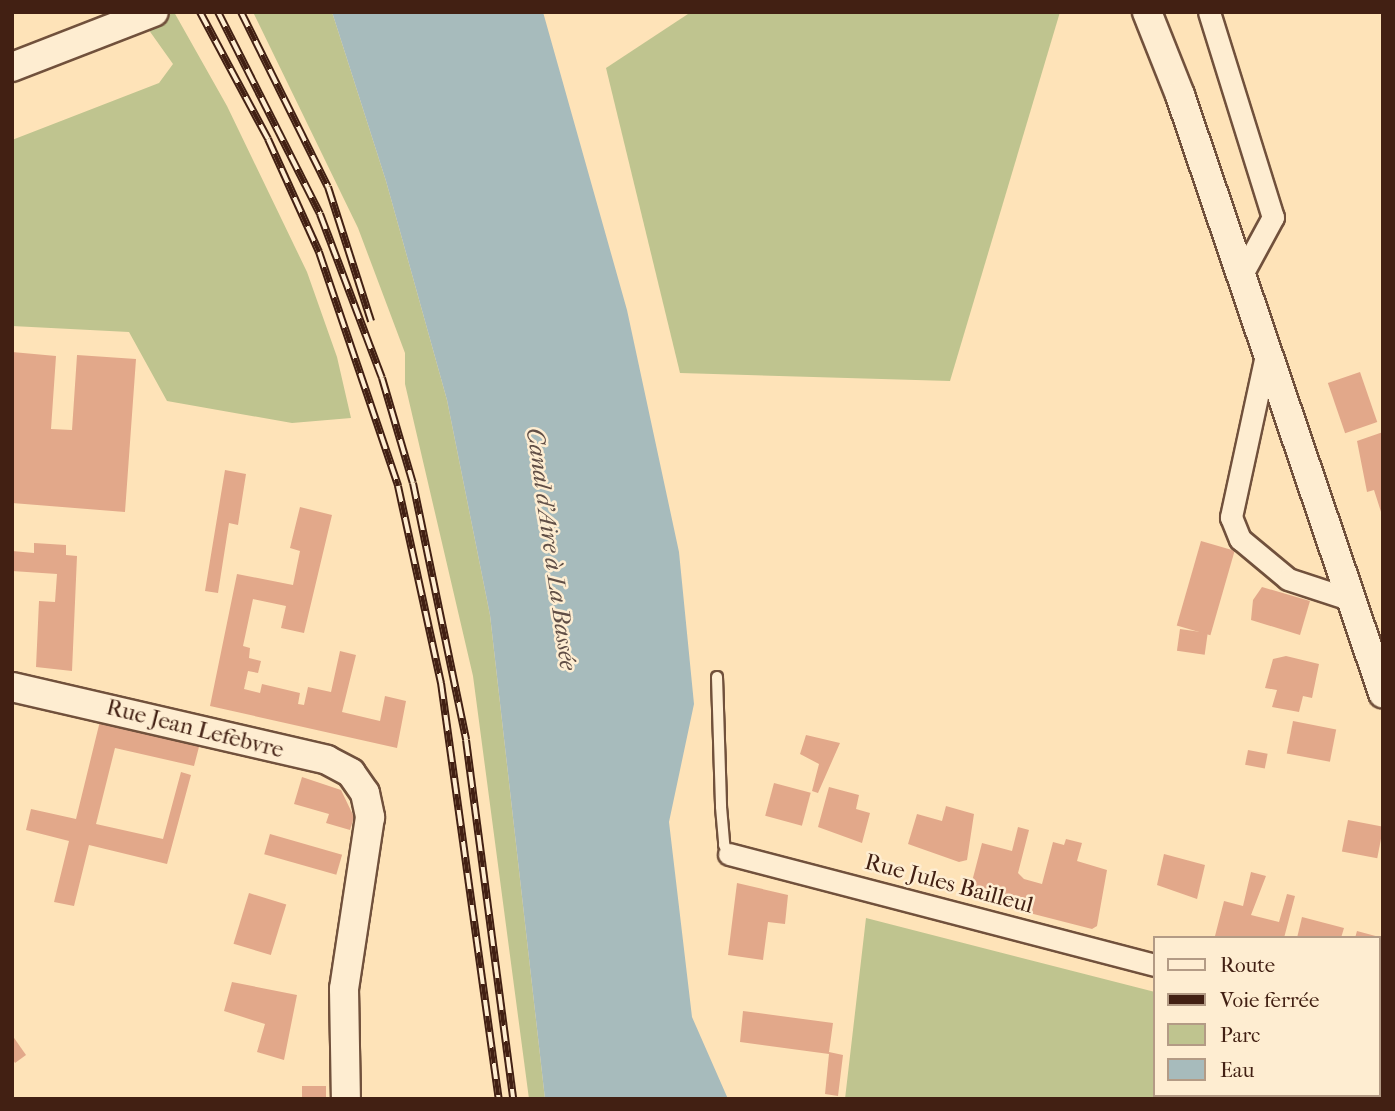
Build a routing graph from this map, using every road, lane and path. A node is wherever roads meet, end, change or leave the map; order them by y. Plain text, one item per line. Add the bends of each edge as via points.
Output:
1 (1147, 12) edge
2 (1209, 12) edge
3 (145, 16) edge
4 (12, 67) edge
5 (1241, 276) junction
6 (1266, 355) junction
7 (1349, 599) junction
8 (717, 677) dead end
9 (12, 687) edge
10 (1383, 693) edge
11 (729, 854) joint
12 (1154, 965) edge
13 (346, 1099) edge

1 - 5 street
2 - 5 street via 1273,217
3 - 4 street
5 - 6 street
6 - 7 street
6 - 7 street via 1231,517 1240,539 1288,579
7 - 10 street
8 - 11 lane via 723,845
9 - 13 street, Rue Jean Lefebvre via 327,760 351,773 365,793 370,817 344,989
11 - 12 street, Rue Jules Bailleul

